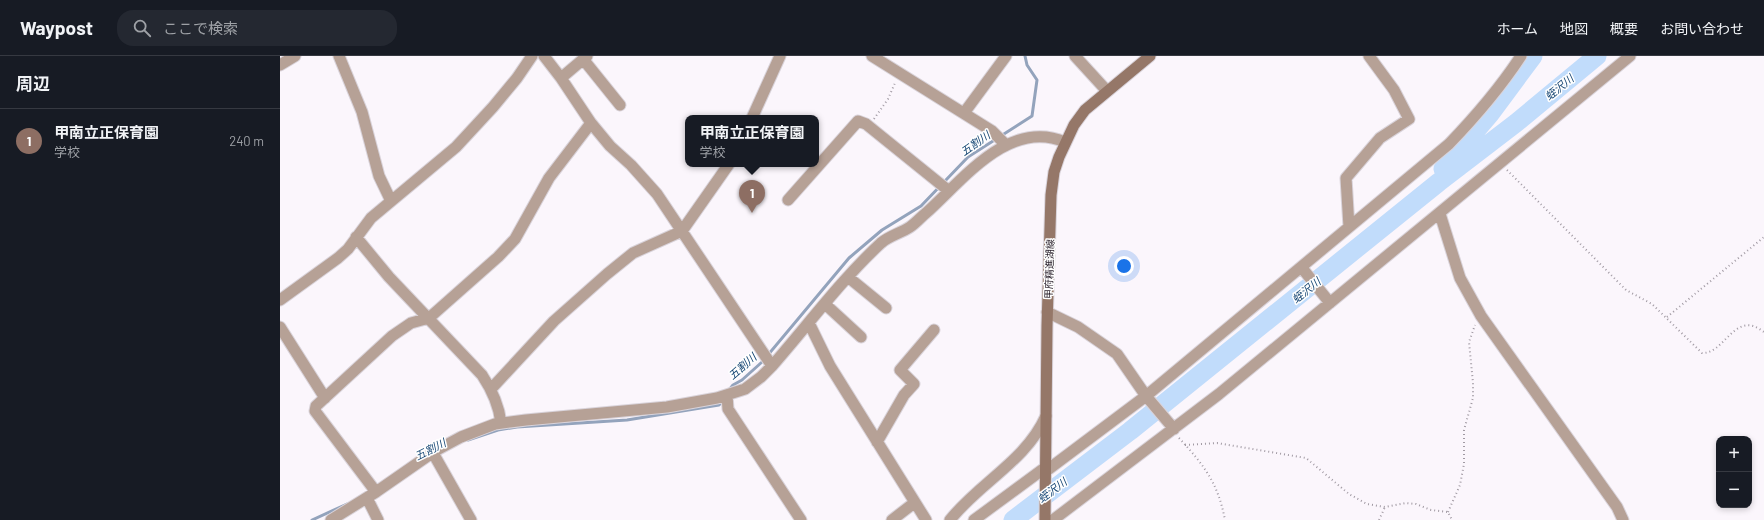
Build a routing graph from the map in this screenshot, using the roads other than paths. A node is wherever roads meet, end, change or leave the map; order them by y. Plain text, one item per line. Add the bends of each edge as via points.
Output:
1 (296, 56) edge
2 (339, 56) edge
3 (532, 56) edge
4 (544, 56) edge
5 (780, 56) edge
6 (872, 56) edge
7 (1006, 56) edge
8 (1075, 56) edge
9 (1150, 56) edge
10 (1369, 56) edge
11 (1521, 56) edge
12 (1630, 56) edge
13 (585, 58) edge
14 (280, 65) edge
15 (561, 78) junction
16 (1107, 91) junction
17 (620, 105) dead end
18 (964, 114) junction
19 (753, 115) edge
20 (591, 123) junction
21 (1065, 142) junction
22 (1006, 145) junction
23 (819, 165) edge
24 (727, 167) edge
25 (817, 167) edge
26 (949, 191) junction
27 (788, 200) dead end
28 (390, 201) junction
29 (1440, 214) junction
30 (1349, 227) junction
31 (682, 231) junction
32 (356, 237) junction
33 (1303, 270) junction
34 (848, 278) junction
35 (280, 300) edge
36 (1327, 300) junction
37 (825, 304) junction
38 (886, 308) dead end
39 (1047, 312) junction
40 (428, 318) junction
41 (809, 323) junction
42 (280, 327) edge
43 (934, 330) dead end
44 (861, 337) dead end
45 (772, 366) junction
46 (491, 389) junction
47 (727, 395) junction
48 (1147, 397) junction
49 (325, 398) junction
50 (1046, 416) junction
51 (501, 423) junction
52 (1172, 427) junction
53 (876, 442) junction
54 (433, 453) junction
55 (1046, 471) junction
56 (372, 495) junction
57 (914, 503) junction
58 (331, 520) edge
59 (378, 520) edge
60 (471, 520) edge
61 (801, 520) edge
62 (892, 520) edge
63 (926, 520) edge
64 (950, 520) edge
65 (974, 520) edge
66 (1045, 520) edge
67 (1053, 520) edge
68 (1623, 520) edge

1 - 14 street
2 - 28 street via 362,112 380,176
3 - 28 street via 517,78 456,147
4 - 15 street
5 - 19 street
6 - 18 street
7 - 18 street
8 - 16 street
9 - 16 main road, 甲府精進湖線
10 - 30 street via 1394,90 1409,119 1380,138 1346,178
11 - 30 street via 1470,122 1449,144
12 - 29 street
13 - 15 street
13 - 17 street
15 - 20 street
16 - 21 main road, 甲府精進湖線 via 1085,110
18 - 22 street via 992,131
20 - 31 street via 657,194
20 - 40 street via 549,178 515,239
21 - 22 street via 1036,136
21 - 39 main road, 甲府精進湖線 via 1054,172
22 - 26 street via 977,164
23 - 26 street via 858,121 868,126
24 - 31 street
25 - 27 street
26 - 34 street via 910,227 883,241
28 - 32 street via 371,218
29 - 36 street
29 - 68 street via 1460,278 1481,316
30 - 33 street
31 - 45 street
31 - 46 street via 634,253 607,274 554,321
32 - 35 street via 338,258
32 - 40 street
33 - 36 street
33 - 48 street
34 - 37 street
34 - 38 street
36 - 52 street via 1219,394
37 - 41 street
37 - 44 street
39 - 48 street via 1078,327 1117,354
39 - 50 main road, 甲府精進湖線
40 - 46 street via 482,375
40 - 49 street via 411,323 392,336
41 - 45 street
41 - 53 street via 830,366
42 - 49 street
43 - 53 street via 900,370 914,384 904,395
45 - 47 street via 745,389
46 - 51 street
47 - 51 street via 667,407
47 - 61 street via 728,409
48 - 52 street
48 - 55 street
49 - 56 street via 316,406 315,411
50 - 55 main road, 甲府精進湖線
50 - 64 street via 1029,444
51 - 54 street via 461,437
52 - 67 street
53 - 57 street
54 - 56 street
54 - 60 street
55 - 65 street
55 - 66 main road, 甲府精進湖線
56 - 58 street
56 - 59 street
57 - 62 street
57 - 63 street

